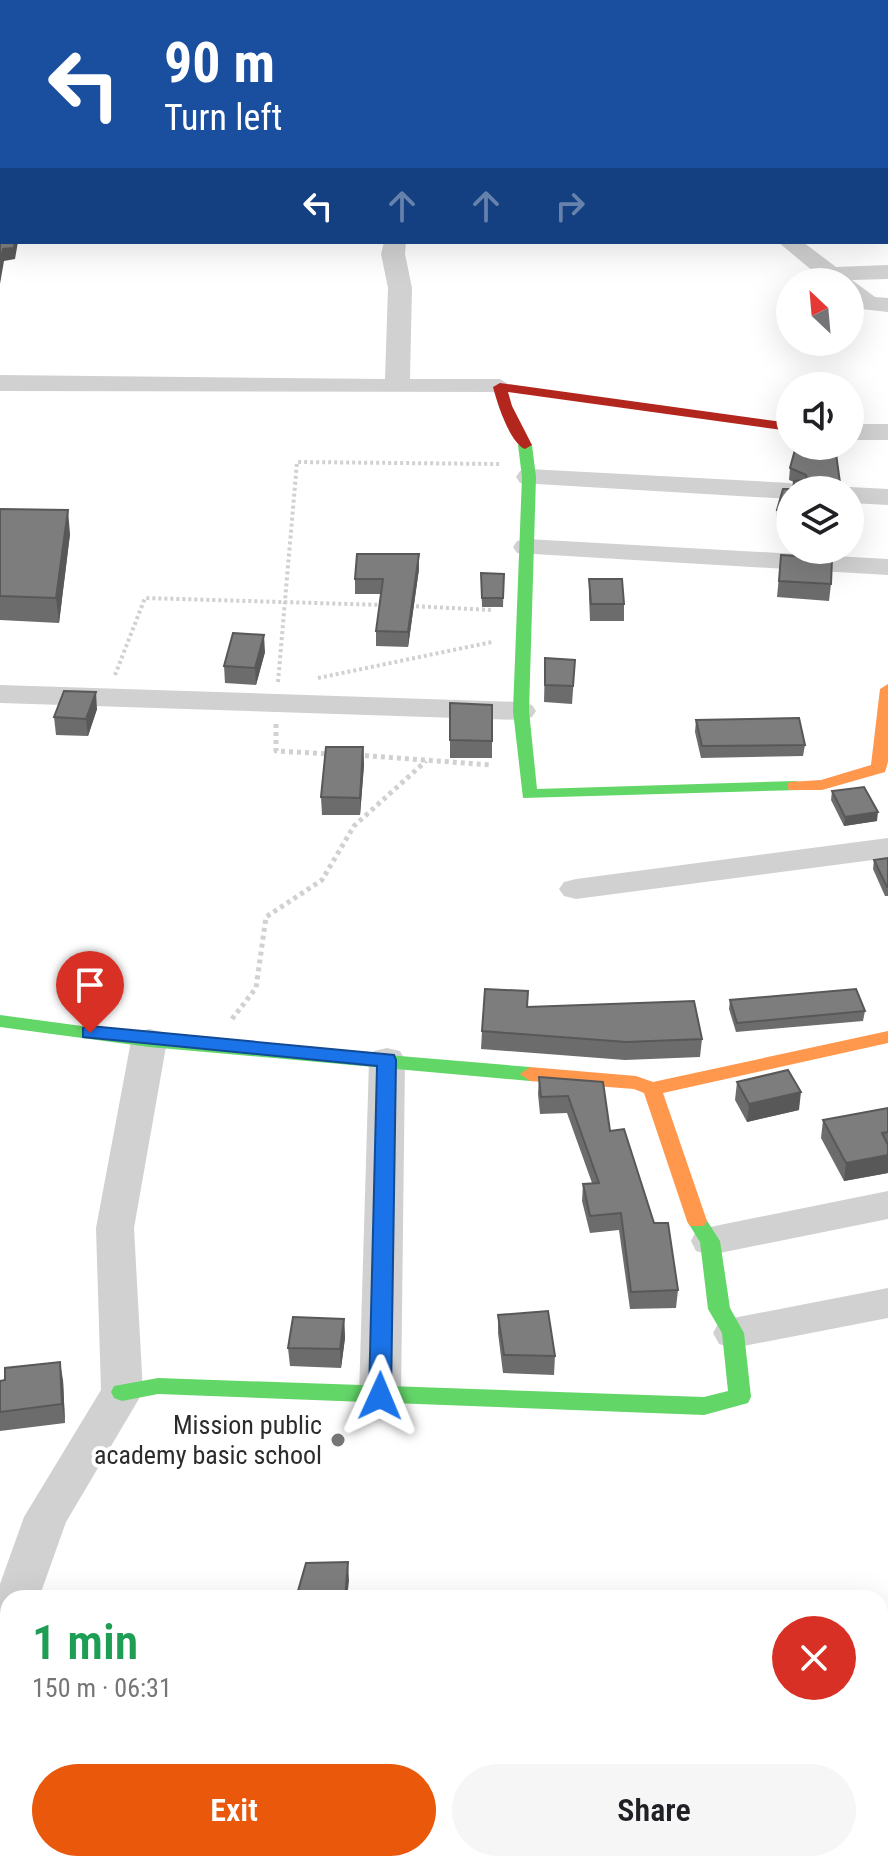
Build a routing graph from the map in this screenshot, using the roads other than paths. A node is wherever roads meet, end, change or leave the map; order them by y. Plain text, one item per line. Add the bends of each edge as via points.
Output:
1 (395, 244) edge
2 (792, 244) edge
3 (823, 268) edge
4 (888, 272) edge
5 (864, 275) edge
6 (864, 300) edge
7 (888, 305) edge
8 (0, 383) edge
9 (397, 385) junction
10 (500, 387) junction
11 (776, 425) edge
12 (864, 432) edge
13 (888, 432) edge
14 (528, 471) junction
15 (776, 490) edge
16 (864, 496) edge
17 (888, 497) edge
18 (527, 547) junction
19 (888, 567) edge
20 (888, 689) edge
21 (0, 694) edge
22 (521, 711) junction
23 (888, 848) edge
24 (576, 889) dead end
25 (0, 1021) edge
26 (888, 1037) edge
27 (149, 1041) junction
28 (387, 1060) junction
29 (652, 1089) junction
30 (888, 1205) edge
31 (710, 1241) junction
32 (888, 1303) edge
33 (733, 1333) junction
34 (122, 1392) junction
35 (380, 1396) junction
36 (20, 1590) edge

1 - 9 street via 400,288
2 - 3 street
4 - 5 street
6 - 7 street
8 - 9 street
9 - 10 street
10 - 11 street
10 - 14 street via 525,443
12 - 13 street
14 - 15 street
14 - 18 street
16 - 17 street
18 - 19 street
18 - 22 street
20 - 22 street via 879,768 822,785 529,794
21 - 22 street via 284,694
23 - 24 street
25 - 27 street
26 - 29 street
27 - 28 street
27 - 34 street via 115,1228
28 - 29 street via 636,1083
28 - 35 street
29 - 31 street via 698,1225
30 - 31 street
31 - 33 street via 719,1309
32 - 33 street
33 - 35 street via 740,1397 704,1406
34 - 35 street via 158,1386
34 - 36 street via 46,1517

